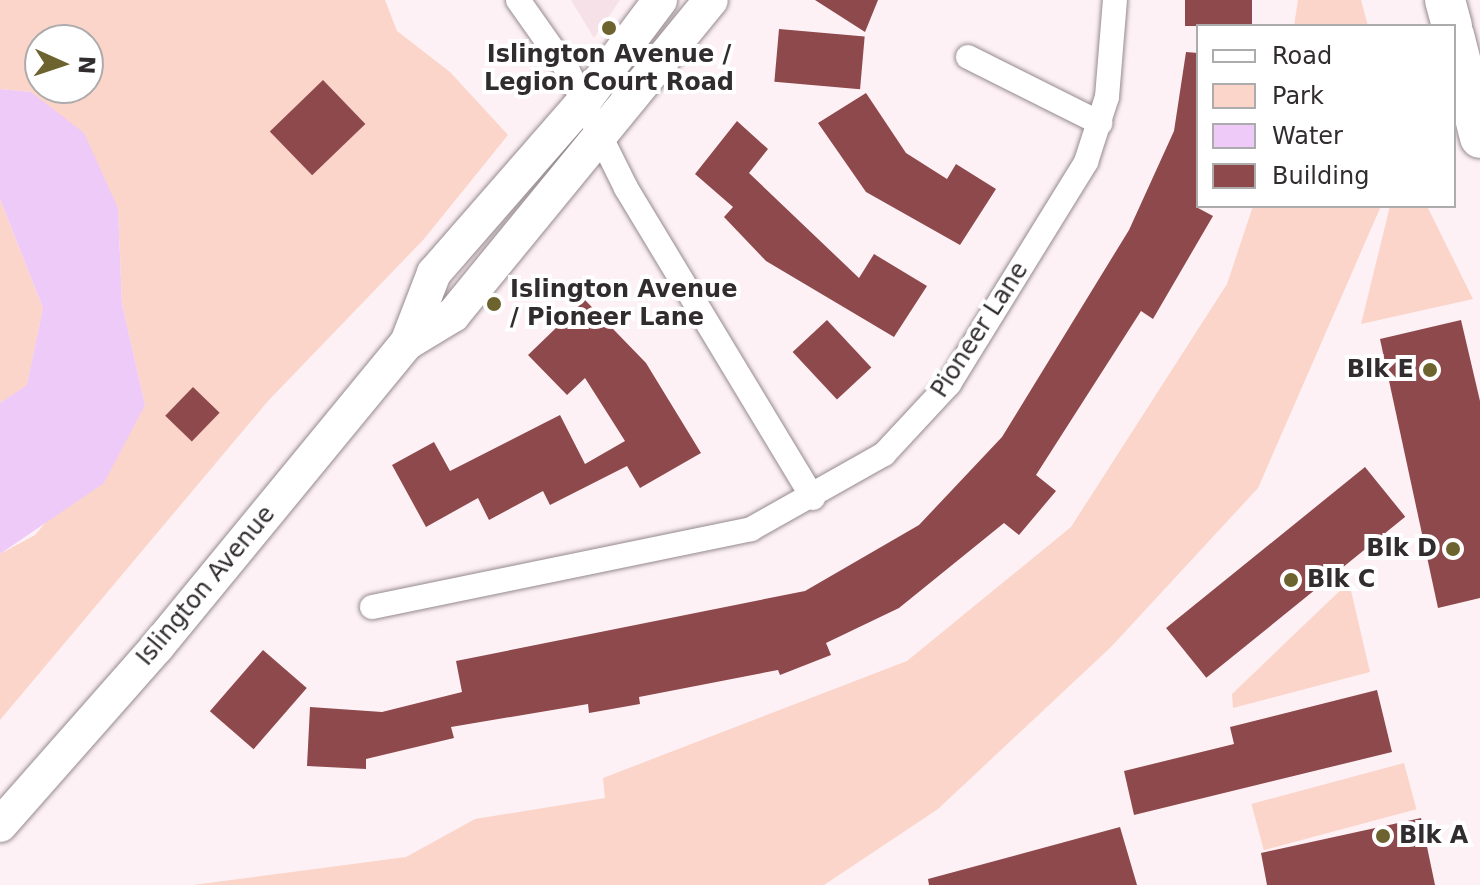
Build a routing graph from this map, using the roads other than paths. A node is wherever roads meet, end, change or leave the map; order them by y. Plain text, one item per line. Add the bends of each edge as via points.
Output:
1 (518, 0) edge
2 (660, 0) edge
3 (711, 0) edge
4 (1115, 0) edge
5 (1445, 0) edge
6 (1451, 24) edge
7 (1456, 43) edge
8 (968, 57) dead end
9 (585, 100) junction
10 (1100, 123) junction
11 (600, 133) junction
12 (1480, 138) edge
13 (407, 343) junction
14 (813, 498) junction
15 (372, 607) dead end
16 (0, 825) edge

1 - 9 street
2 - 9 main road, Islington Avenue
3 - 11 main road, Islington Avenue
4 - 10 street, Pioneer Lane via 1113,61
5 - 6 main road
7 - 12 main road
8 - 10 street
9 - 11 street
9 - 13 main road, Islington Avenue via 434,273
10 - 14 street, Pioneer Lane via 1086,162 949,384 884,454
11 - 13 main road, Islington Avenue via 453,315
11 - 14 street via 626,188
13 - 16 main road, Islington Avenue via 157,647
14 - 15 street, Pioneer Lane via 751,529

